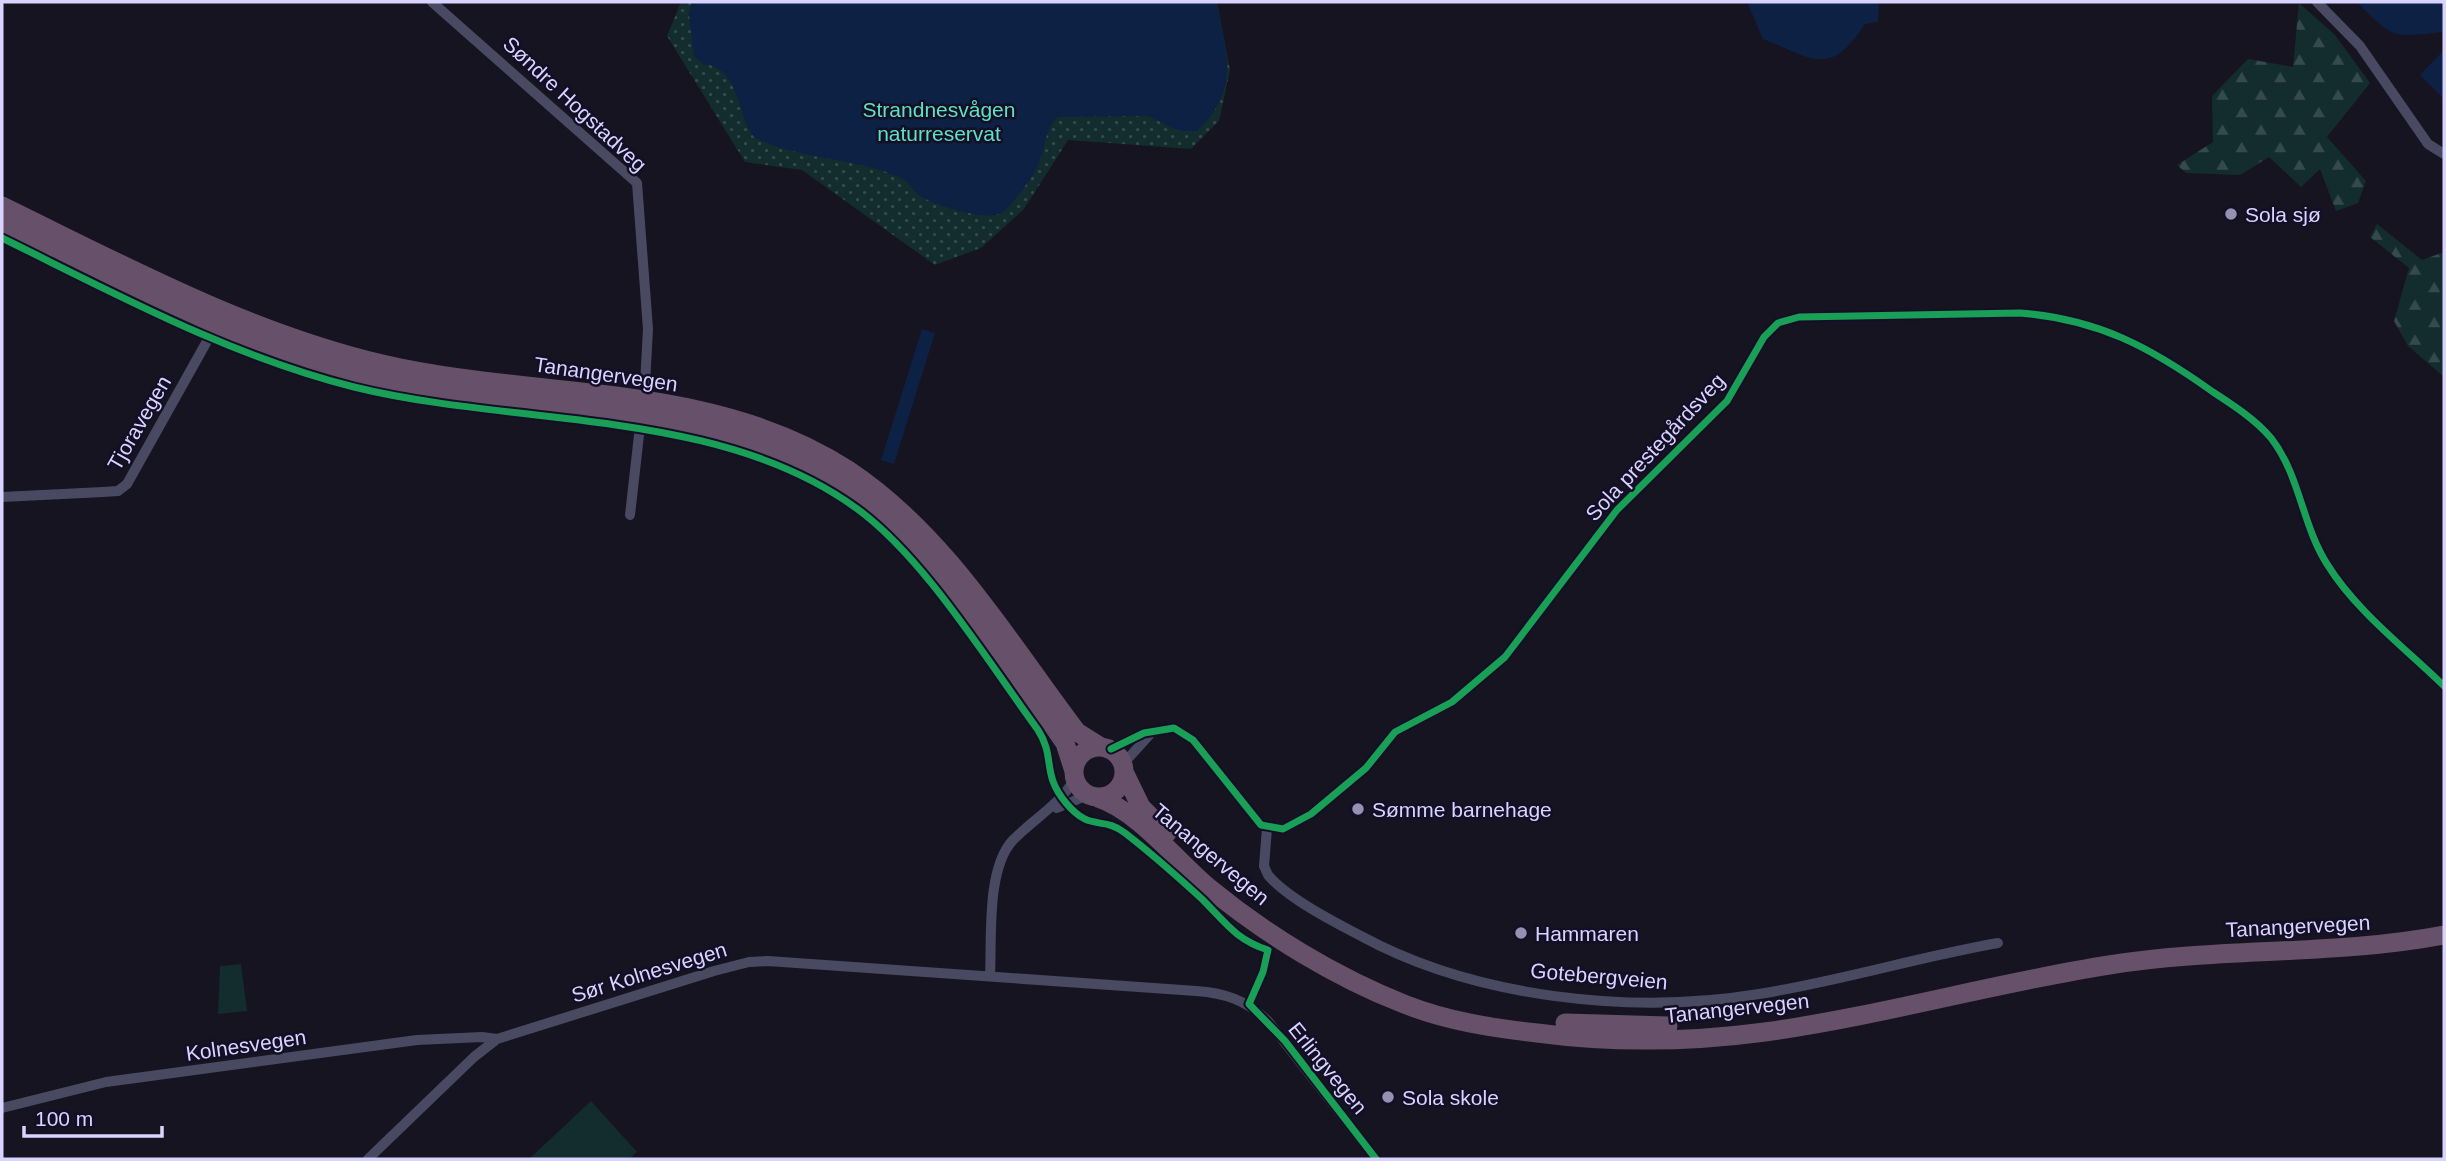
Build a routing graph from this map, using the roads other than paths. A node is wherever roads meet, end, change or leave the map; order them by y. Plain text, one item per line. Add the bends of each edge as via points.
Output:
1 (432, 2) edge
2 (2317, 2) edge
3 (2444, 155) edge
4 (2, 206) edge
5 (2, 222) edge
6 (205, 343) dead end
7 (645, 384) dead end
8 (639, 435) dead end
9 (2, 497) edge
10 (630, 515) dead end
11 (2444, 686) edge
12 (1154, 730) junction
13 (1115, 759) junction
14 (1084, 786) junction
15 (1051, 810) junction
16 (1267, 828) junction
17 (2444, 922) edge
18 (2444, 935) edge
19 (1998, 943) dead end
20 (990, 976) junction
21 (497, 1040) junction
22 (2, 1108) edge
23 (368, 1159) edge
24 (1376, 1159) edge

1 - 7 street, Søndre Hogstadveg via 637,183 648,329
2 - 3 street via 2353,38 2428,144
4 - 13 highway, Tanangervegen via 200,301 319,347 418,371 696,410 754,425 806,447 864,482 924,533 1077,732
5 - 14 highway, Tanangervegen via 205,320 332,367 444,391 694,425 752,440 803,462 865,501 925,558 1065,743
6 - 9 street, Tjoravegen via 127,484 118,491
8 - 10 street
11 - 16 street, Sola prestegårdsveg via 2351,596 2327,564 2310,530 2292,474 2271,438 2168,360 2121,335 2054,316 1790,318 1764,337 1727,401 1617,510 1505,657 1451,702 1395,732 1366,768 1311,814 1283,829
12 - 13 street
12 - 13 street
12 - 16 street via 1174,728 1193,740
13 - 14 highway via 1116,792
13 - 14 highway via 1082,753
13 - 17 highway, Tanangervegen via 1141,807 1186,851 1261,909 1331,954 1438,1002 1562,1023 1669,1026 1764,1019 2116,950 2370,933
14 - 15 street
14 - 15 street
14 - 18 highway, Tanangervegen via 1121,808 1203,883 1253,920 1369,989 1477,1025 1562,1036 1669,1040 1766,1032 2107,965 2187,955 2371,946
15 - 20 street via 1012,842 1000,862
16 - 19 street, Gotebergveien via 1264,866 1268,874 1341,926 1444,973 1553,994 1628,1002 1710,1001 1853,976
20 - 21 street, Sør Kolnesvegen via 749,961
20 - 24 street, Erlingvegen via 1216,993 1249,1004 1285,1041
21 - 22 street, Kolnesvegen via 417,1040 106,1082
21 - 23 street, Sør Kolnesvegen

